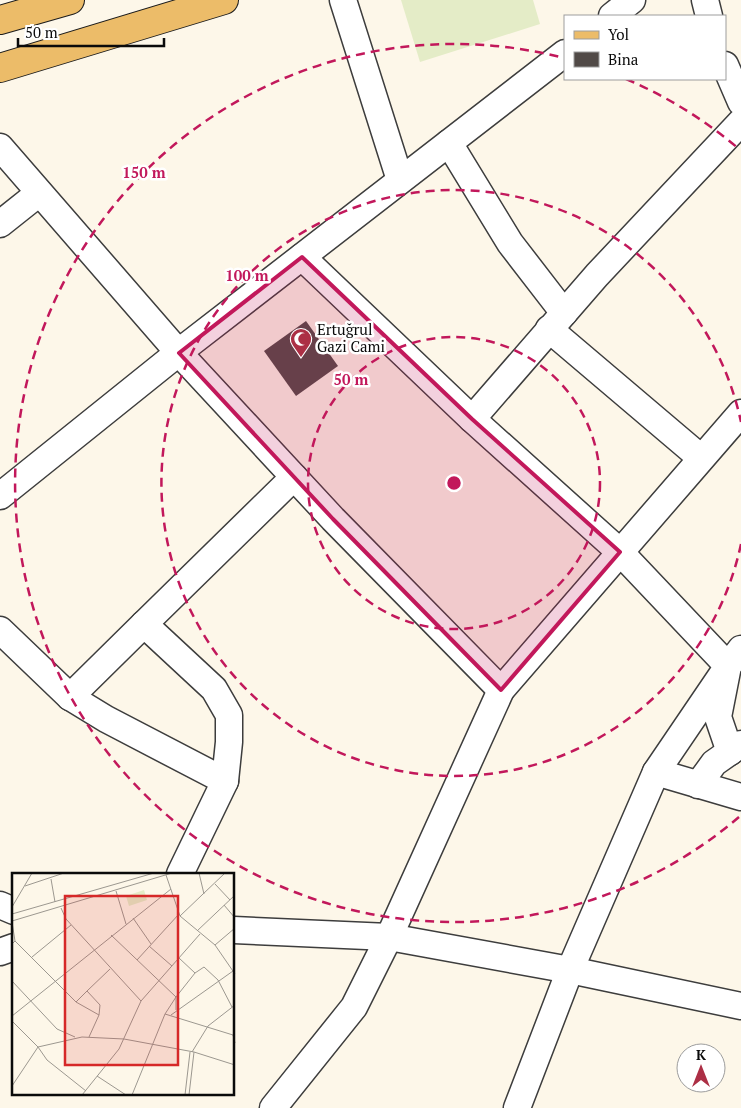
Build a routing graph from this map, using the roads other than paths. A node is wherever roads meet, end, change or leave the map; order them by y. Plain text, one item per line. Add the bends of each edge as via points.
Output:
1 (70, 0) edge
2 (224, 0) edge
3 (343, 0) edge
4 (632, 0) edge
5 (705, 0) edge
6 (613, 15) edge
7 (709, 15) edge
8 (0, 20) edge
9 (564, 54) edge
10 (726, 67) edge
11 (0, 68) edge
12 (741, 102) edge
13 (741, 122) edge
14 (448, 143) junction
15 (0, 147) edge
16 (400, 180) junction
17 (39, 193) junction
18 (0, 224) edge
19 (302, 257) junction
20 (556, 321) junction
21 (179, 352) junction
22 (741, 413) edge
23 (472, 419) junction
24 (701, 458) junction
25 (294, 477) junction
26 (0, 496) edge
27 (620, 552) junction
28 (144, 624) junction
29 (0, 630) edge
30 (737, 664) edge
31 (501, 690) junction
32 (70, 697) junction
33 (736, 748) edge
34 (656, 772) junction
35 (225, 781) junction
36 (698, 785) junction
37 (741, 797) edge
38 (180, 873) edge
39 (0, 905) edge
40 (12, 910) edge
41 (235, 930) edge
42 (389, 937) junction
43 (12, 948) edge
44 (0, 952) edge
45 (570, 970) junction
46 (741, 1006) edge
47 (273, 1108) edge
48 (517, 1108) edge

1 - 8 main road
2 - 11 main road
3 - 16 street
4 - 6 street
5 - 7 street
9 - 14 street
10 - 12 street
13 - 20 street
14 - 16 street
14 - 20 street
15 - 17 street
16 - 19 street
17 - 18 street
17 - 21 street
19 - 21 street
19 - 23 street
20 - 23 street
20 - 24 street
21 - 25 street
21 - 26 street
22 - 24 street
23 - 27 street
24 - 27 street
25 - 28 street
25 - 31 street
27 - 30 street
27 - 31 street
28 - 32 street
28 - 35 street via 214,689 229,715
29 - 32 street
30 - 33 street via 718,717
30 - 34 street
31 - 42 street
32 - 35 street
33 - 36 street via 714,763
34 - 36 street
34 - 45 street
35 - 38 street
36 - 37 street
39 - 40 street
41 - 42 street
42 - 45 street
42 - 47 street via 354,1007
43 - 44 street
45 - 46 street
45 - 48 street

